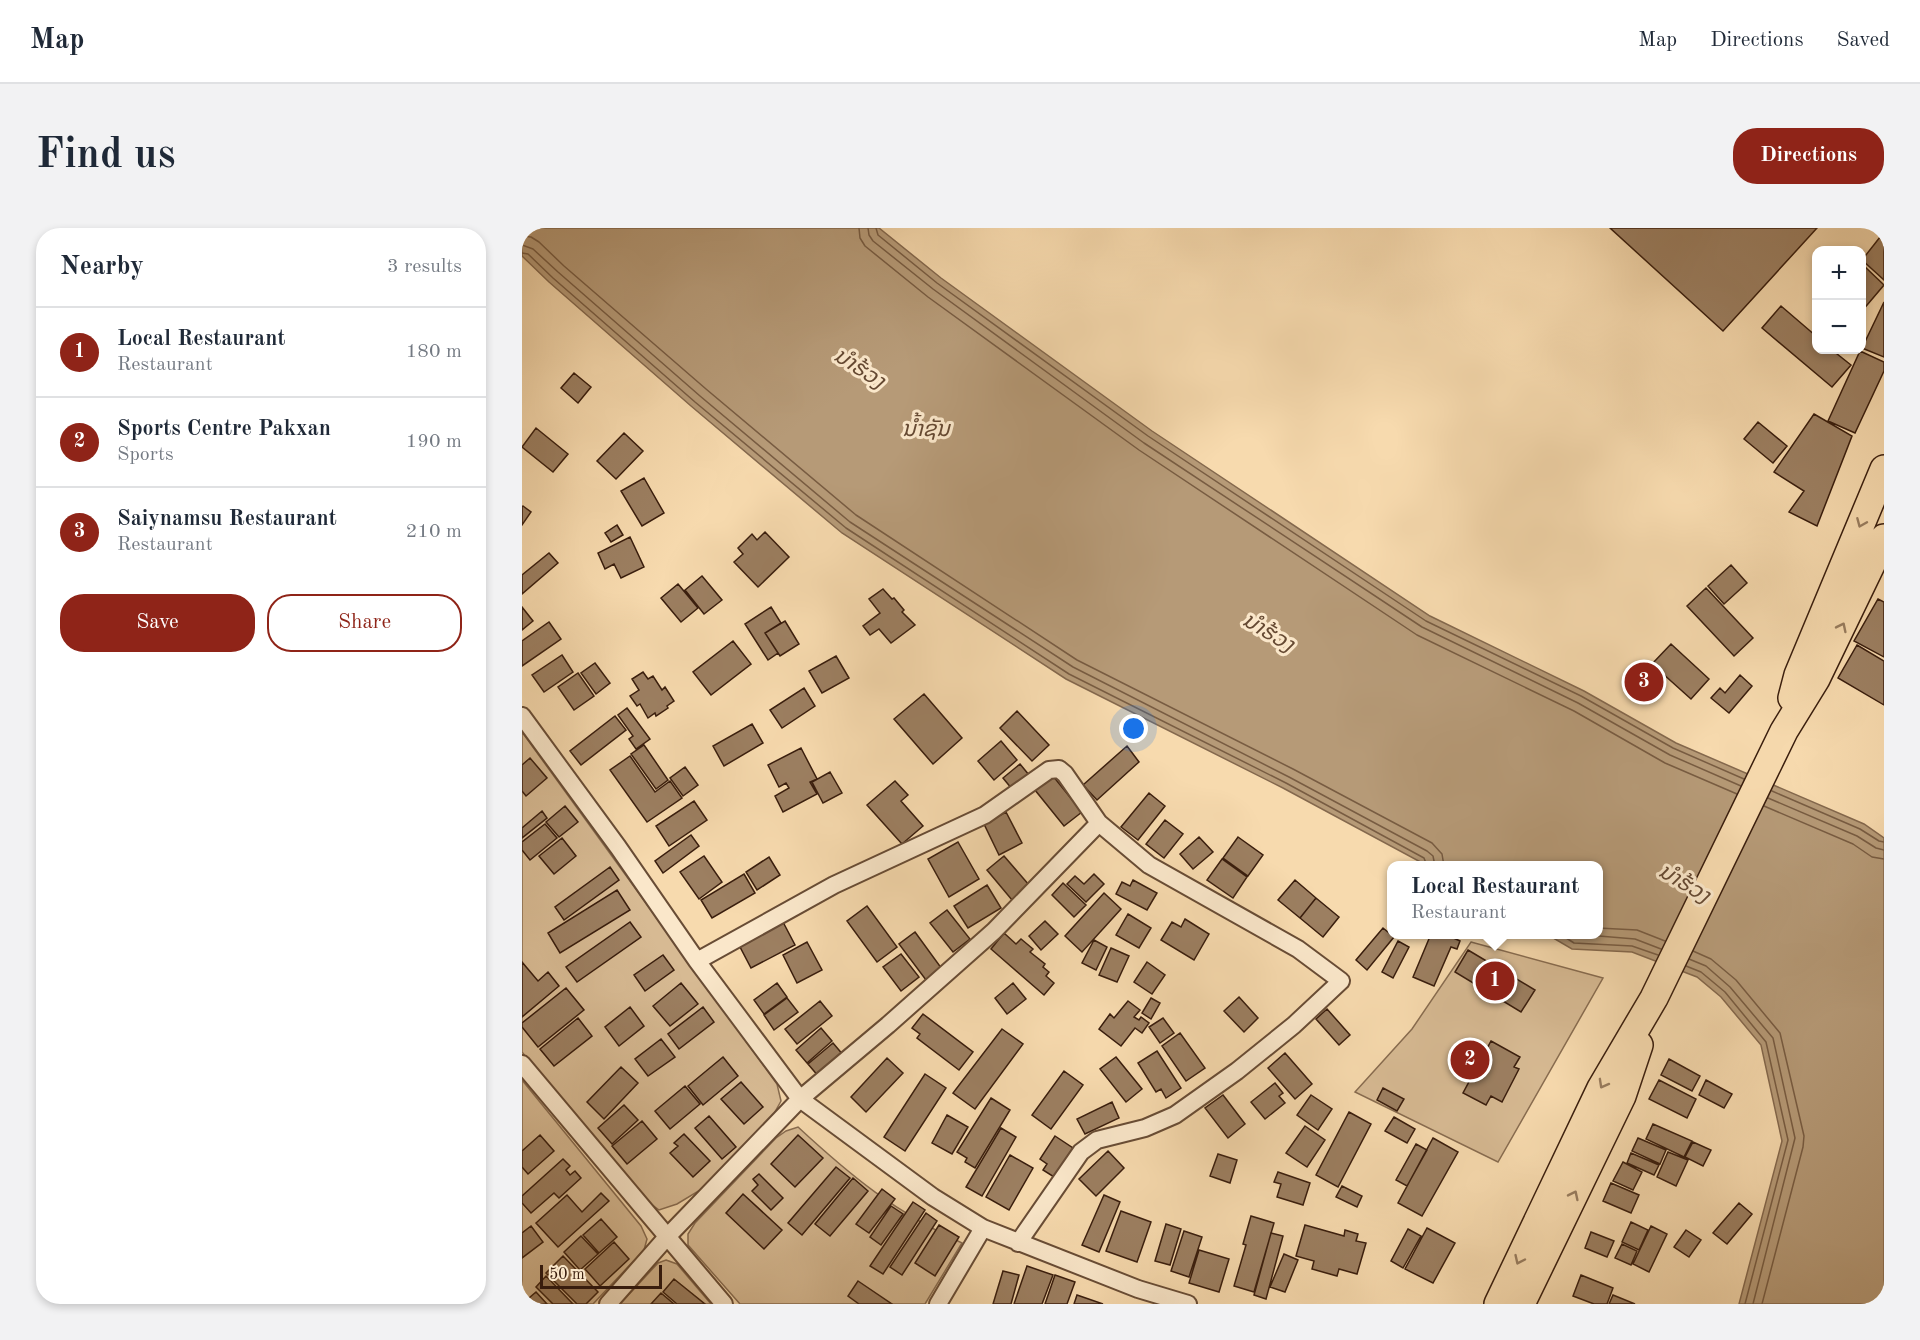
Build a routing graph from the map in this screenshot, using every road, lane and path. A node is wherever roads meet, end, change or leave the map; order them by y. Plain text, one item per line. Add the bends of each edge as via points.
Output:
1 (1884, 469) edge
2 (1884, 538) edge
3 (522, 716) edge
4 (1784, 731) junction
5 (1100, 823) junction
6 (697, 961) junction
7 (1654, 998) junction
8 (522, 1064) edge
9 (800, 1099) junction
10 (983, 1228) junction
11 (666, 1238) junction
12 (1018, 1243) junction
13 (608, 1304) edge
14 (724, 1304) edge
15 (938, 1304) edge
16 (1188, 1304) edge
17 (1498, 1304) edge
18 (1521, 1304) edge

1 -> 4 highway via 1798,675
4 -> 2 highway via 1816,679
3 - 6 street
4 - 7 highway
5 - 6 street via 1065,774 1059,769 1049,770 985,815 834,885
5 - 9 street via 994,931
5 - 12 street via 1149,865 1298,949 1341,981 1237,1071 1174,1115 1145,1128 1097,1140 1081,1152
6 - 9 street
7 -> 17 highway via 1600,1088
18 -> 7 highway via 1622,1096
8 - 11 street
9 - 10 street via 933,1197
9 - 11 street
10 - 12 street
10 - 15 street
11 - 13 street
11 - 14 street
12 - 16 street

